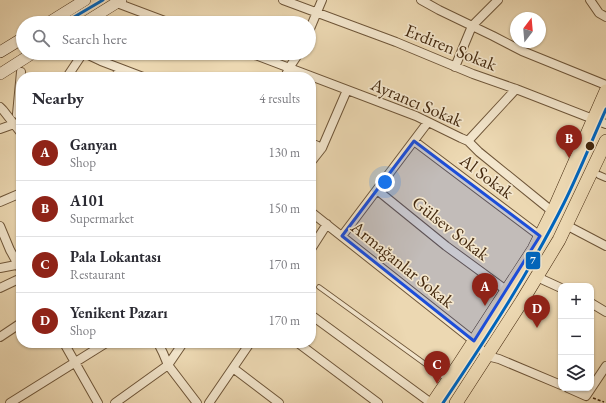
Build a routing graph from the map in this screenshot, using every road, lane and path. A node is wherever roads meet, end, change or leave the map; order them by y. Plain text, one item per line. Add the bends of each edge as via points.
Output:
1 (85, 0) edge
2 (284, 0) edge
3 (322, 0) edge
4 (421, 0) edge
5 (498, 0) edge
6 (590, 0) edge
7 (119, 1) edge
8 (318, 12) junction
9 (59, 16) edge
10 (95, 16) edge
11 (154, 16) edge
12 (316, 16) edge
13 (606, 17) edge
14 (472, 26) junction
15 (16, 42) edge
16 (0, 52) edge
17 (22, 60) edge
18 (78, 60) edge
19 (100, 60) edge
20 (268, 60) edge
21 (294, 60) edge
22 (455, 67) junction
23 (289, 68) junction
24 (121, 69) junction
25 (70, 72) edge
26 (119, 72) edge
27 (129, 72) edge
28 (287, 72) edge
29 (300, 72) edge
30 (0, 74) edge
31 (316, 78) edge
32 (606, 85) edge
33 (516, 89) junction
34 (348, 90) junction
35 (606, 91) edge
36 (2, 108) edge
37 (16, 114) edge
38 (593, 120) junction
39 (428, 122) junction
40 (14, 124) junction
41 (606, 124) edge
42 (16, 127) edge
43 (0, 129) edge
44 (414, 141) junction
45 (468, 141) junction
46 (606, 141) edge
47 (316, 145) edge
48 (322, 148) junction
49 (316, 156) edge
50 (599, 175) dead end
51 (606, 178) edge
52 (376, 190) junction
53 (16, 195) edge
54 (0, 202) edge
55 (553, 212) junction
56 (316, 216) edge
57 (326, 224) junction
58 (566, 225) junction
59 (0, 226) edge
60 (342, 236) junction
61 (540, 236) junction
62 (316, 241) edge
63 (606, 246) edge
64 (16, 260) edge
65 (16, 266) edge
66 (0, 268) edge
67 (537, 277) junction
68 (16, 280) edge
69 (319, 287) dead end
70 (558, 287) edge
71 (0, 288) edge
72 (506, 290) junction
73 (594, 305) edge
74 (606, 312) edge
75 (316, 319) edge
76 (16, 326) edge
77 (0, 337) edge
78 (474, 341) junction
79 (67, 348) edge
80 (98, 348) edge
81 (161, 348) edge
82 (180, 348) edge
83 (247, 348) edge
84 (305, 348) edge
85 (487, 356) junction
86 (76, 362) junction
87 (168, 365) junction
88 (606, 366) edge
89 (233, 368) junction
90 (448, 381) junction
91 (558, 384) edge
92 (575, 391) edge
93 (586, 396) junction
94 (460, 402) edge
95 (604, 402) edge
96 (10, 403) edge
97 (98, 403) edge
98 (114, 403) edge
99 (197, 403) edge
100 (209, 403) edge
101 (279, 403) edge
102 (378, 403) edge
103 (432, 403) edge

1 - 9 main road
2 - 8 street, Erdiren Sokak
3 - 8 street
4 - 14 street
5 - 14 street
6 - 13 street
7 - 10 main road
7 - 11 street
8 - 12 street
8 - 22 street, Erdiren Sokak
14 - 22 street
14 - 32 street via 522,51
15 - 16 main road
17 - 30 main road
18 - 25 street
19 - 24 street
20 - 23 street, Ayrancı Sokak
21 - 23 street
22 - 33 street, Erdiren Sokak
23 - 28 street
23 - 29 street, Ayrancı Sokak
24 - 26 street
24 - 27 street
31 - 34 street, Ayrancı Sokak
33 - 38 street, Erdiren Sokak
33 - 45 street
34 - 39 street, Ayrancı Sokak
34 - 48 street
35 - 38 main road
36 - 37 street
36 - 40 street
38 - 41 street, Erdiren Sokak
38 - 55 main road
39 - 44 street
39 - 45 street, Ayrancı Sokak
40 - 42 street
40 - 43 street
44 - 52 street
44 - 61 street, Al Sokak
45 - 55 street, Ayrancı Sokak
46 - 58 main road
47 - 48 street
48 - 49 street
50 - 51 street
52 - 60 street
52 - 72 street, Gülsev Sokak
53 - 54 street
55 - 61 main road
56 - 57 street, Armağanlar Sokak
57 - 60 street, Armağanlar Sokak
57 - 62 street
58 - 63 street
58 - 67 main road
59 - 64 street
60 - 78 street, Armağanlar Sokak
61 - 72 main road
65 - 66 street
67 - 70 street
67 - 85 main road
68 - 71 street
69 - 90 lane
72 - 78 main road
73 - 74 street
75 - 103 street
76 - 77 street
78 - 85 street, Armağanlar Sokak
78 - 90 main road
79 - 86 street
80 - 86 street
81 - 87 street
82 - 87 street
83 - 89 street
84 - 102 street
85 - 91 street
85 - 94 main road
86 - 96 street
86 - 97 street
87 - 98 street
87 - 99 street
88 - 93 street
89 - 100 street
89 - 101 street
90 - 103 main road
92 - 93 street
93 - 95 path

